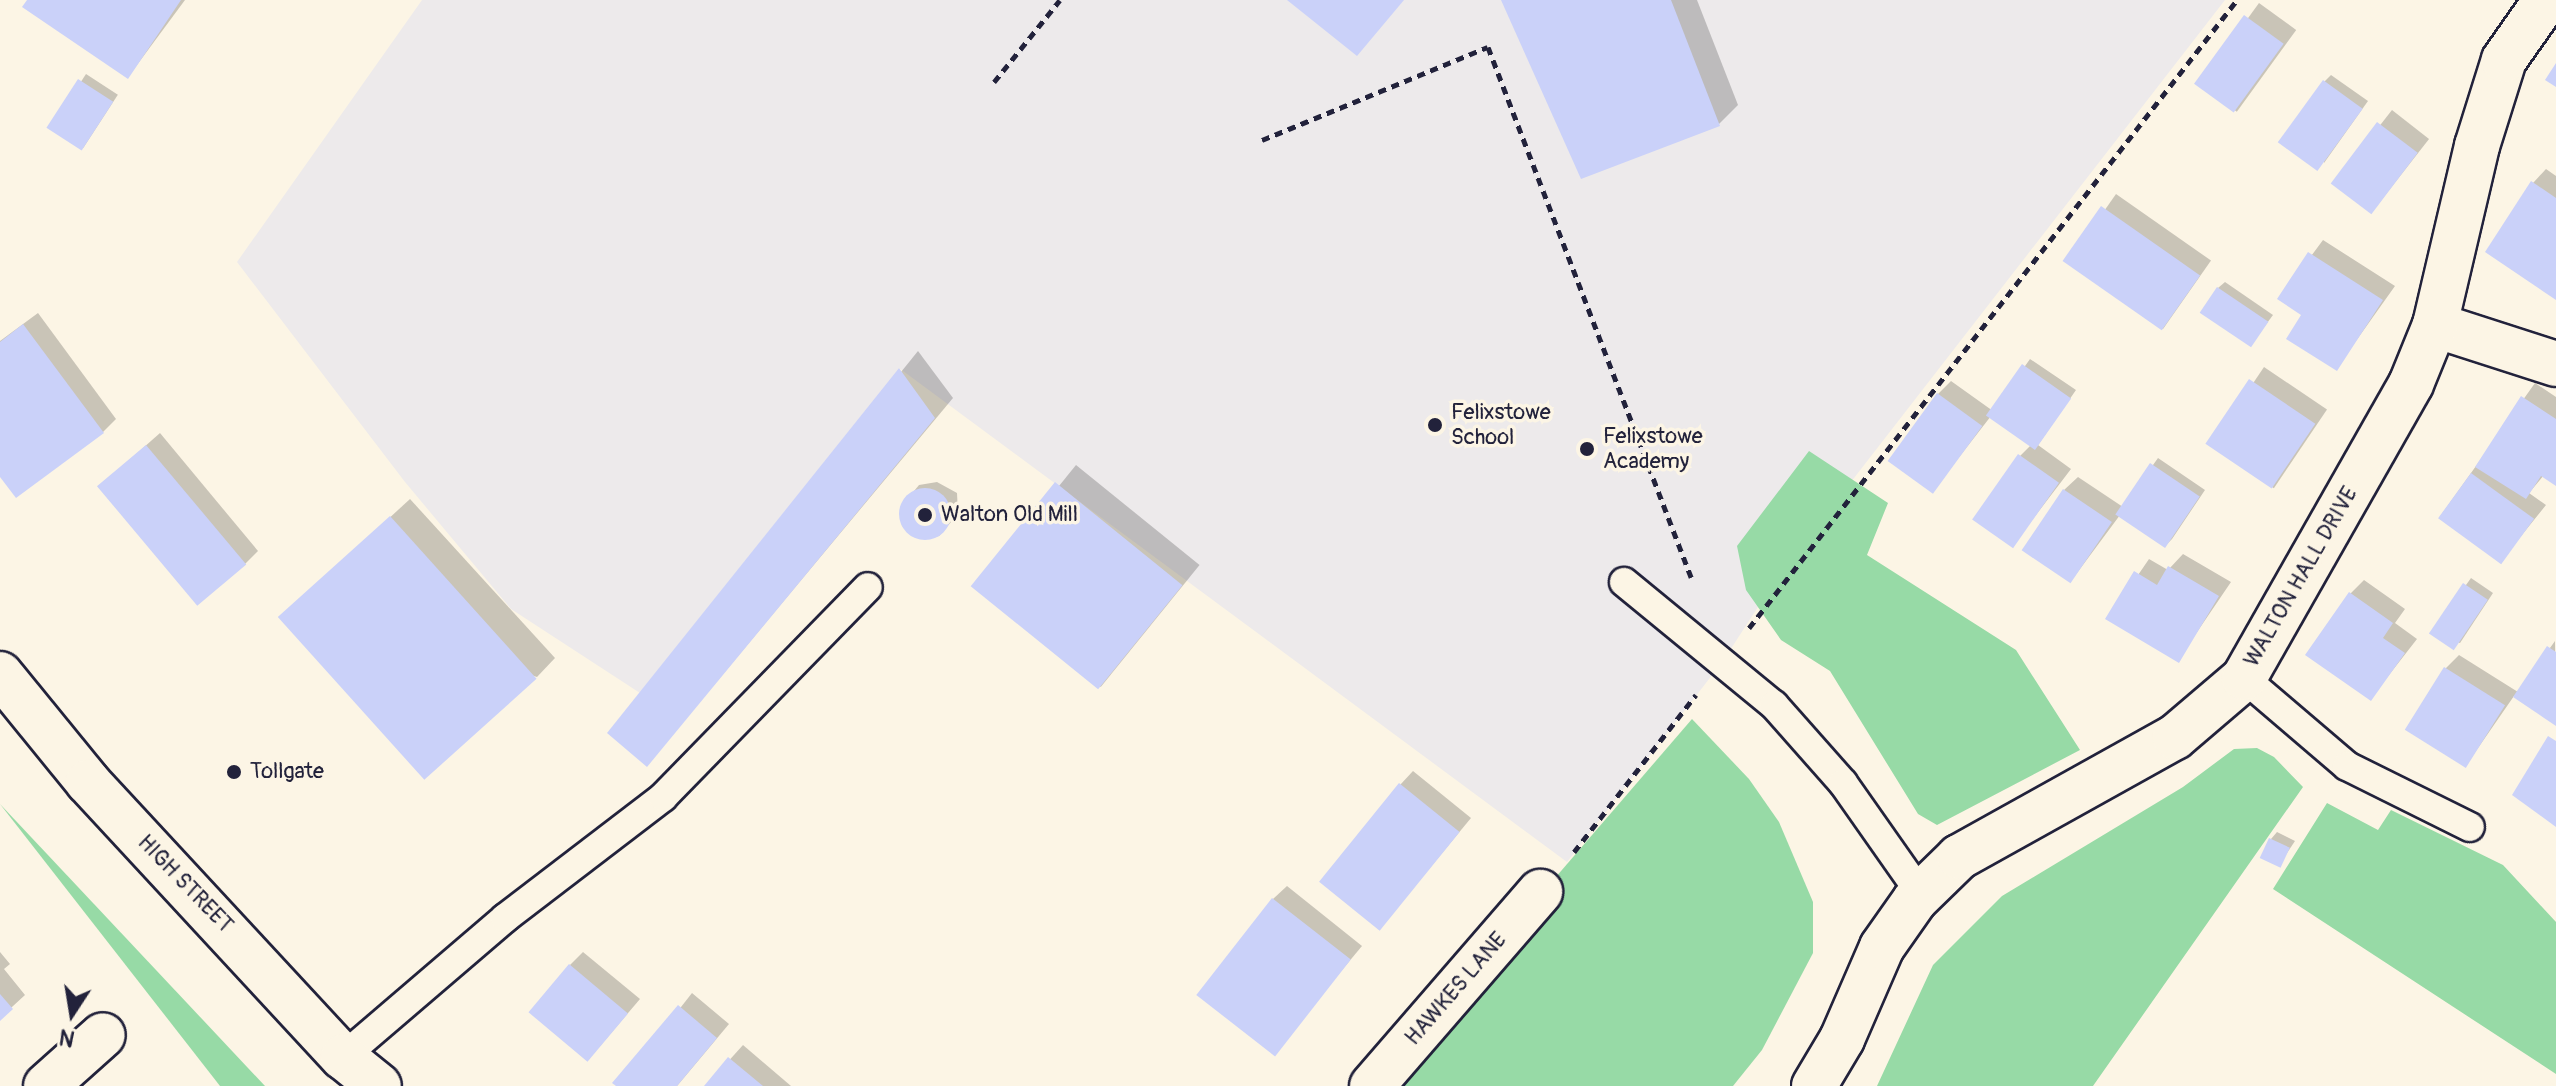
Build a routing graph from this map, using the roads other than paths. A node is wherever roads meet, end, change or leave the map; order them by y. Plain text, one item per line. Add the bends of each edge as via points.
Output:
1 (2546, 0) edge
2 (2435, 325) junction
3 (2556, 364) edge
4 (1624, 582) dead end
5 (868, 587) dead end
6 (0, 674) edge
7 (2244, 678) junction
8 (2470, 827) dead end
9 (1540, 892) road end
10 (1921, 894) junction
11 (103, 1035) dead end
12 (343, 1057) junction
13 (46, 1086) edge
14 (379, 1086) edge
15 (1372, 1086) edge
16 (1814, 1086) edge

1 - 2 street, WALTON HALL DRIVE via 2504,60 2477,146
2 - 3 street
2 - 7 street, WALTON HALL DRIVE via 2411,384
4 - 10 lane via 1774,705 1843,783
5 - 12 lane via 663,797 505,918
6 - 12 street, HIGH STREET via 88,782
7 - 8 lane via 2347,766
7 - 10 street, WALTON HALL DRIVE via 2175,737 1959,857
9 - 15 street, HAWKES LANE
10 - 16 street, WALTON HALL DRIVE via 1882,947 1842,1039
11 - 13 street
12 - 14 street, HIGH STREET

